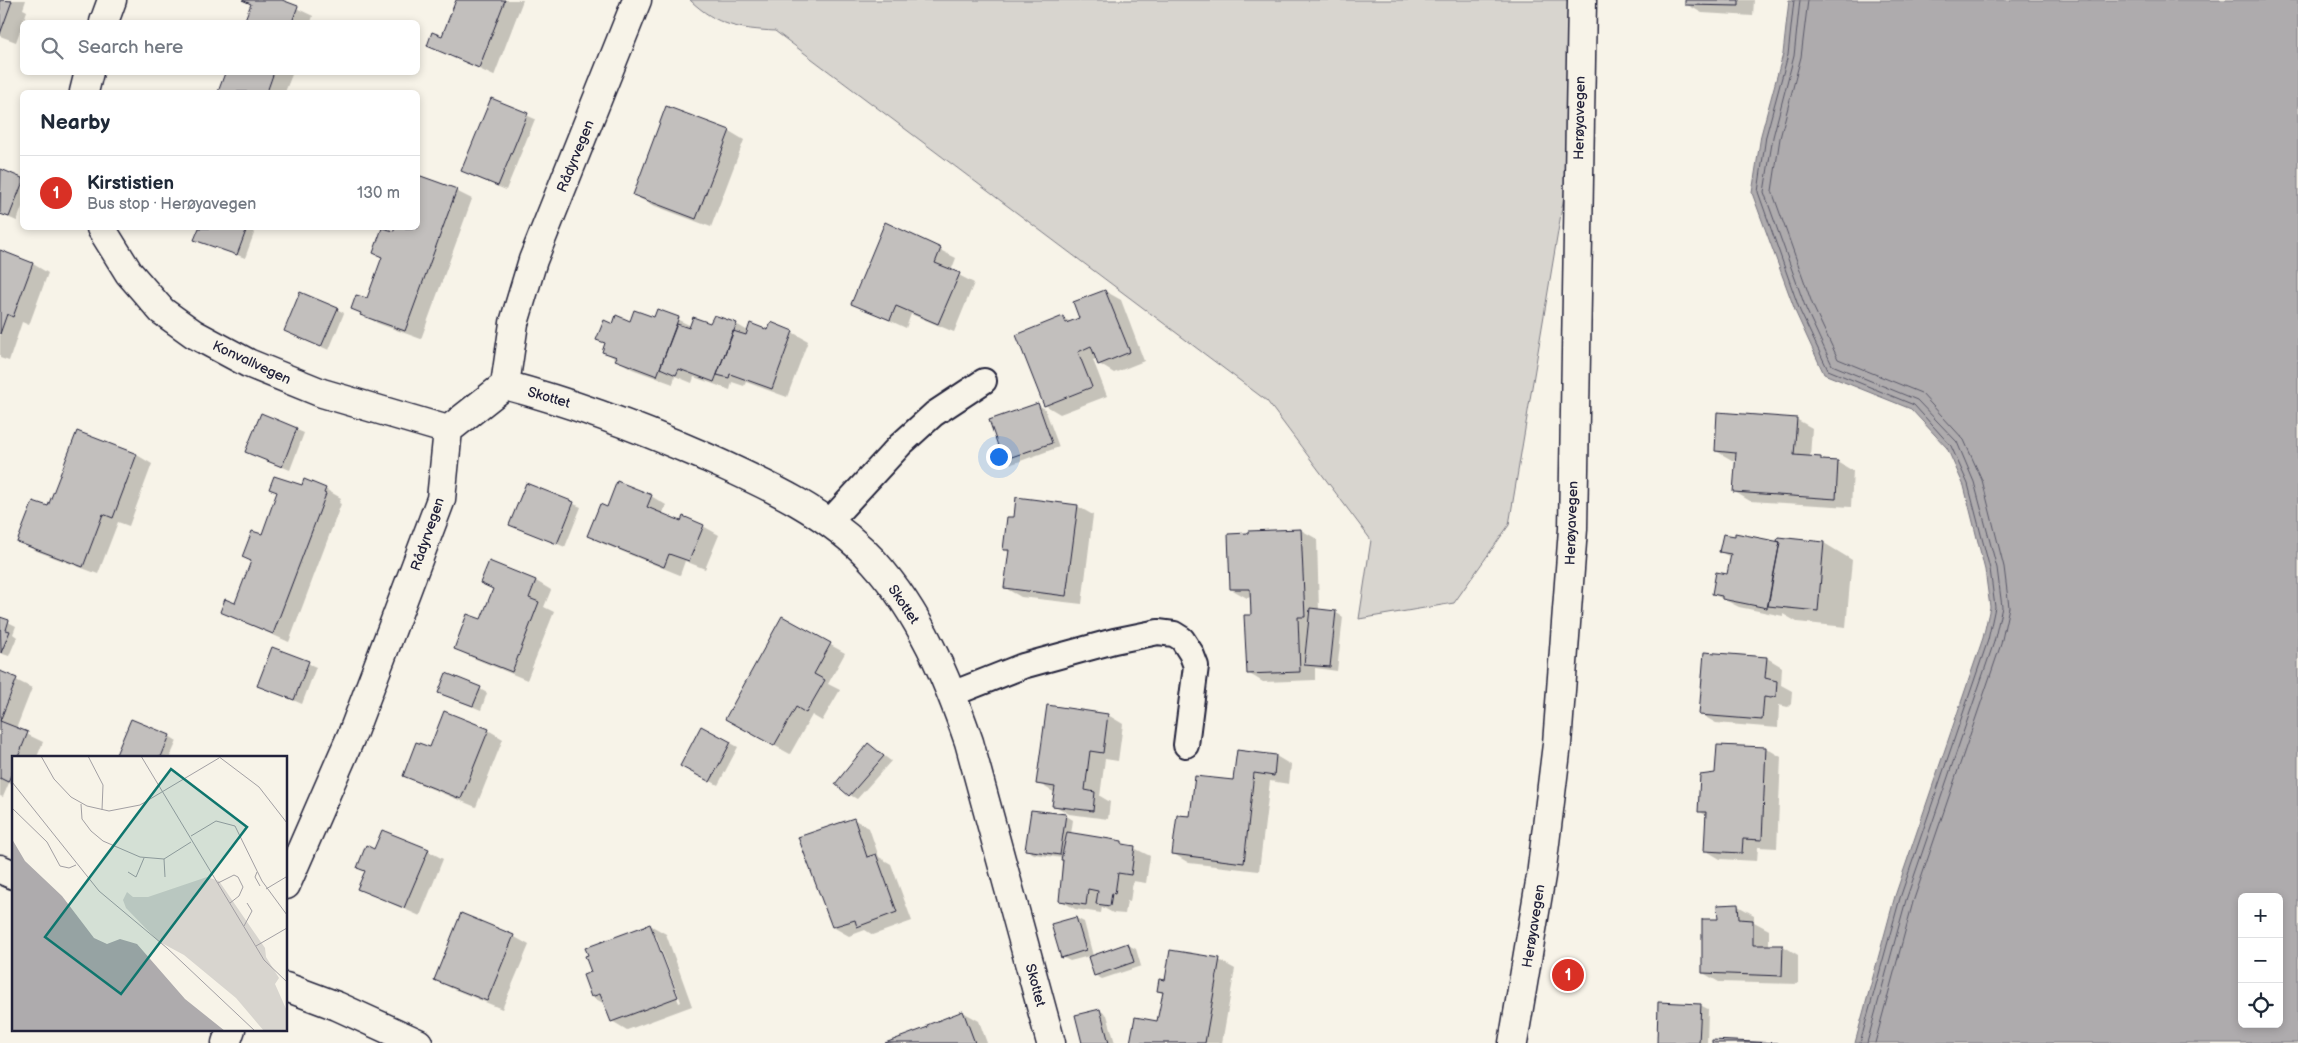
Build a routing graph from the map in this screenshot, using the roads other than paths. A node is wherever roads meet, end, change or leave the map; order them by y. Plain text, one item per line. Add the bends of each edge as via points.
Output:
1 (112, 0) edge
2 (637, 0) edge
3 (1582, 0) edge
4 (105, 20) edge
5 (88, 75) edge
6 (84, 90) edge
7 (102, 230) edge
8 (984, 381) dead end
9 (506, 384) junction
10 (448, 430) junction
11 (829, 522) junction
12 (952, 694) junction
13 (1186, 745) dead end
14 (0, 869) edge
15 (12, 874) edge
16 (288, 880) edge
17 (288, 987) edge
18 (231, 1030) edge
19 (226, 1043) edge
20 (418, 1043) edge
21 (1051, 1043) edge
22 (1513, 1043) edge

1 - 4 main road
2 - 9 main road, Rådyrvegen via 533,260 514,323
3 - 22 main road, Herøyavegen via 1572,529 1557,744
5 - 6 main road
7 - 10 main road, Konvallvegen via 129,273 162,311 194,334 248,363 322,393
8 - 11 lane via 934,414 900,445
9 - 10 main road
9 - 11 main road, Skottet via 608,416 688,450 762,482
10 - 16 main road, Rådyrvegen via 441,500 353,732
11 - 12 main road, Skottet via 874,562 904,603 940,663
12 - 13 lane via 1023,666 1114,641 1158,632 1174,634 1182,639 1196,666
12 - 21 main road, Skottet via 969,742
14 - 15 main road
17 - 20 main road
18 - 19 main road

